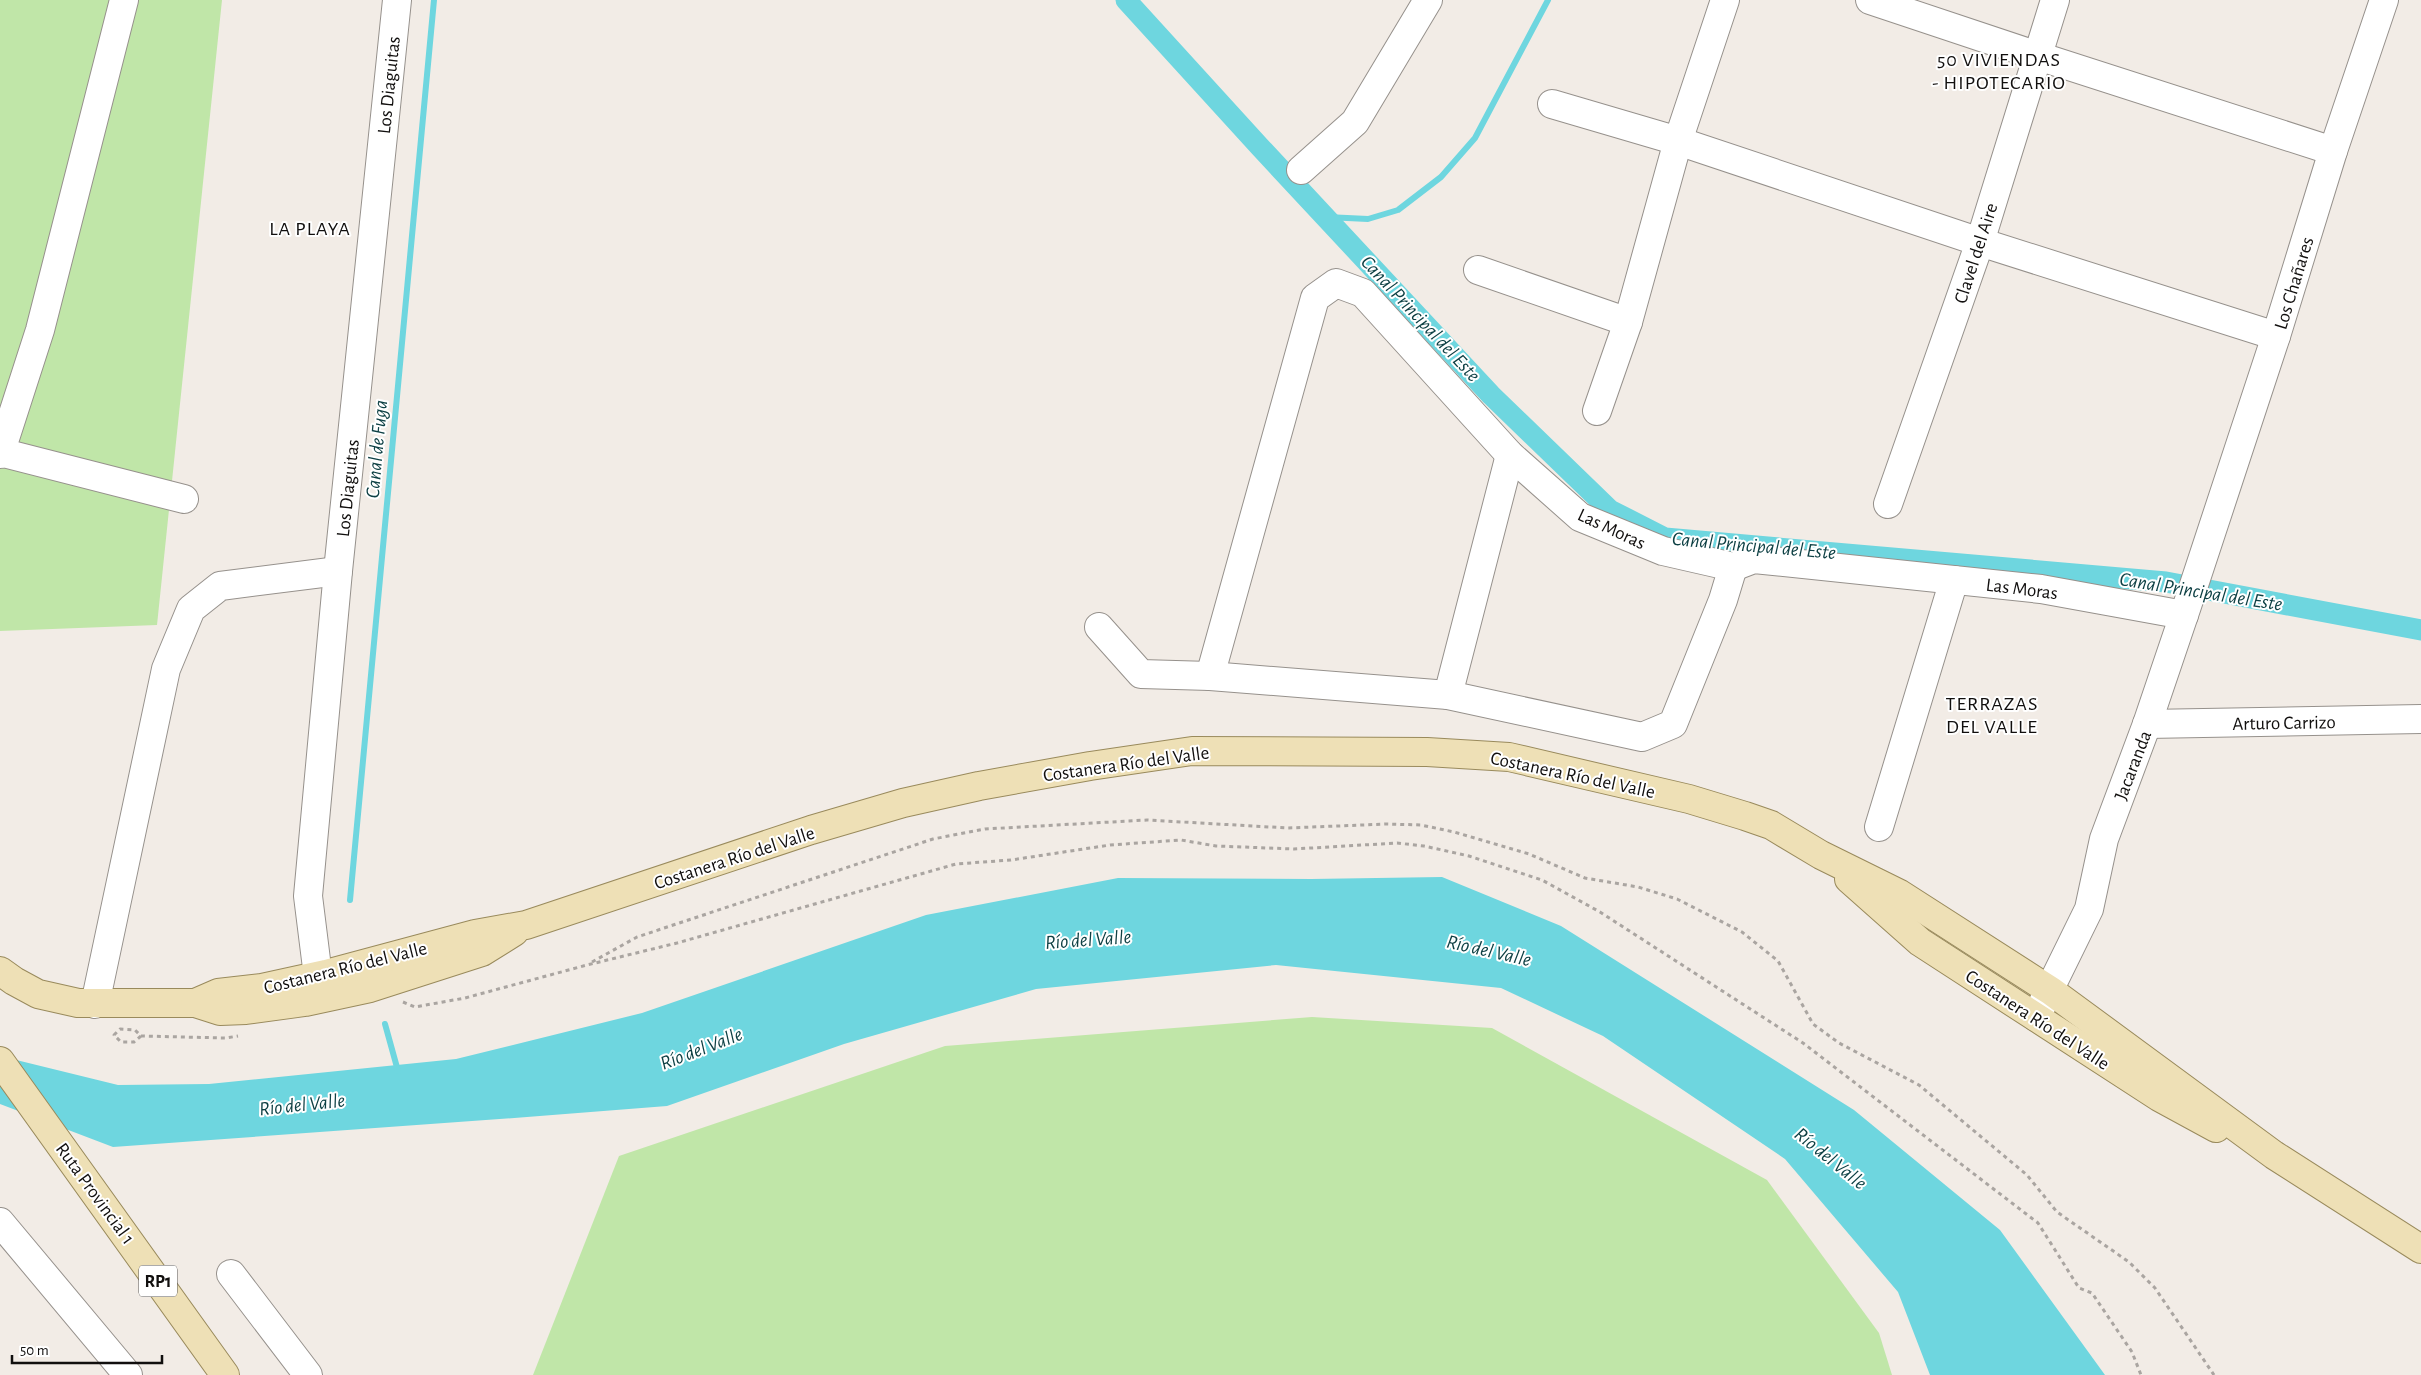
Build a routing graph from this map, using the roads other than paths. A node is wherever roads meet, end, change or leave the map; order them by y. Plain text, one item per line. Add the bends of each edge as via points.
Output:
1 (124, 0) edge
2 (397, 0) edge
3 (1428, 0) edge
4 (1725, 0) edge
5 (1870, 0) edge
6 (2055, 0) edge
7 (2384, 0) edge
8 (2038, 56) junction
9 (1552, 104) dead end
10 (1678, 141) junction
11 (2332, 150) junction
12 (1301, 170) dead end
13 (1980, 242) junction
14 (1478, 270) dead end
15 (1628, 322) junction
16 (2276, 336) junction
17 (1597, 411) dead end
18 (0, 453) edge
19 (1510, 455) junction
20 (184, 499) dead end
21 (1888, 504) dead end
22 (2199, 565) joint
23 (1733, 567) junction
24 (338, 571) junction
25 (1954, 580) junction
26 (2186, 610) junction
27 (1099, 627) dead end
28 (1210, 676) junction
29 (1448, 694) junction
30 (2421, 719) edge
31 (2147, 724) junction
32 (1878, 827) dead end
33 (1821, 855) junction
34 (526, 925) junction
35 (0, 971) edge
36 (318, 976) junction
37 (2051, 991) junction
38 (195, 1003) junction
39 (94, 1004) junction
40 (2036, 1018) junction
41 (0, 1061) edge
42 (2274, 1155) junction
43 (0, 1222) edge
44 (2421, 1248) edge
45 (232, 1274) dead end
46 (128, 1375) edge
47 (225, 1375) edge
48 (308, 1375) edge

1 - 18 street via 40,330
2 - 24 street, Los Diaguitas
3 - 12 street via 1355,122
4 - 10 street
5 - 8 street
6 - 8 street, Clavel del Aire
7 - 11 street, Los Chañares
8 - 11 street
8 - 13 street, Clavel del Aire
9 - 10 street
10 - 13 street
10 - 15 street
11 - 16 street, Los Chañares
13 - 16 street
13 - 21 street, Clavel del Aire
14 - 15 street
15 - 17 street
16 - 22 street, Los Chañares
18 - 20 street
19 - 23 street, Las Moras via 1580,517 1663,551
19 - 28 street, Las Moras via 1363,293 1336,283 1315,298
19 - 29 street
22 - 26 street, Jacaranda
23 - 25 street, Las Moras via 1754,559
23 - 29 street via 1673,724 1642,737
24 - 36 street, Los Diaguitas via 308,896
24 - 39 street via 220,586 191,608 166,669
25 - 26 street, Las Moras
25 - 32 street
26 - 31 street, Jacaranda
27 - 28 street via 1141,674
28 - 29 street
30 - 31 street, Arturo Carrizo
31 - 37 street, Jacaranda via 2104,839 2089,909
33 - 34 main road, Costanera Río del Valle via 1771,825 1746,816 1689,799 1509,757 1428,752 1192,751 1081,767 903,803
33 - 37 main road, Costanera Río del Valle via 1900,894
33 - 40 main road, Costanera Río del Valle via 1920,942
34 - 36 main road, Costanera Río del Valle via 476,934
34 - 38 main road, Costanera Río del Valle via 482,952 370,988 246,1010 220,1011
35 - 39 main road, Costanera Río del Valle via 38,994
36 - 38 main road, Costanera Río del Valle via 218,993
37 - 40 street, Jacaranda
37 - 42 main road, Costanera Río del Valle
38 - 39 main road, Costanera Río del Valle
40 - 42 main road, Costanera Río del Valle via 2159,1097
41 - 47 main road, Ruta Provincial 1 / RP1
42 - 44 main road, Costanera Río del Valle
43 - 46 street
45 - 48 street

